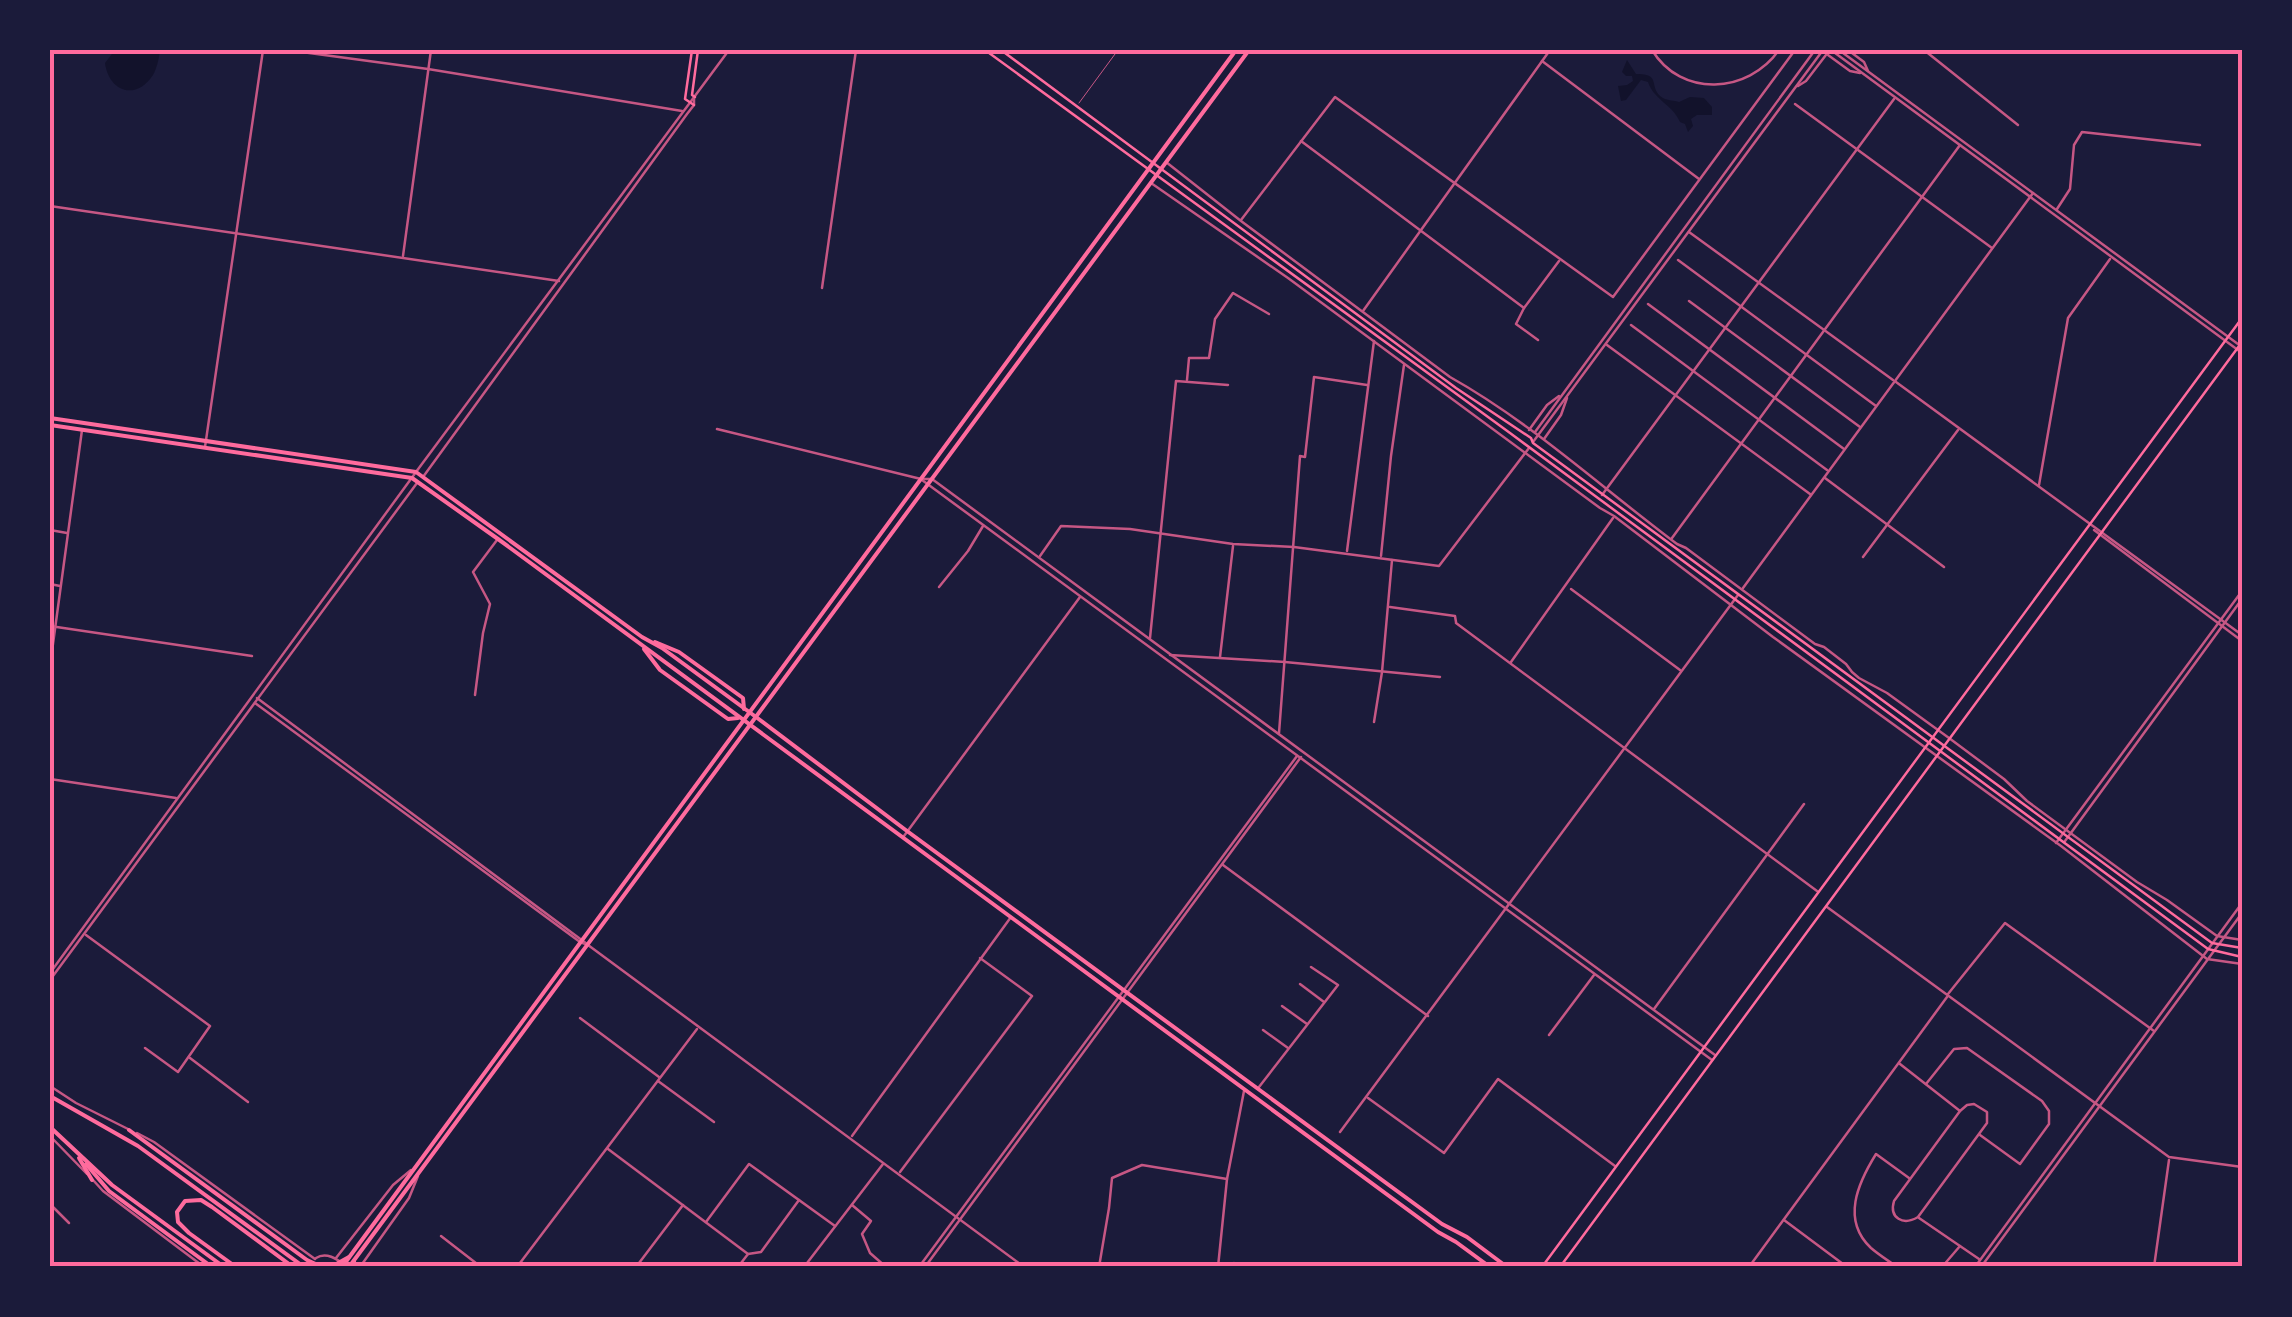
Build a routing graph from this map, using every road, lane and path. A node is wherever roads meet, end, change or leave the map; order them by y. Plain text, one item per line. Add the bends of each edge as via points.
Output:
1 (264, 50) edge
2 (287, 50) edge
3 (431, 50) edge
4 (695, 50) edge
5 (729, 50) edge
6 (856, 50) edge
7 (984, 50) edge
8 (1002, 50) edge
9 (1118, 50) edge
10 (1236, 50) edge
11 (1248, 50) edge
12 (1550, 50) edge
13 (1652, 50) edge
14 (1778, 50) edge
15 (1796, 50) edge
16 (1815, 50) edge
17 (1839, 50) edge
18 (1848, 50) edge
19 (1924, 50) edge
20 (1828, 51) edge
21 (327, 52) edge
22 (1542, 61) junction
23 (428, 69) junction
24 (1869, 72) junction
25 (695, 97) junction
26 (1894, 97) junction
27 (692, 103) junction
28 (1795, 104) dead end
29 (1077, 106) junction
30 (686, 112) junction
31 (2018, 125) dead end
32 (1300, 141) junction
33 (1960, 145) junction
34 (2200, 145) dead end
35 (1857, 149) junction
36 (1154, 162) junction
37 (1166, 162) junction
38 (1161, 169) junction
39 (1147, 170) junction
40 (1154, 176) junction
41 (1700, 180) junction
42 (1150, 182) junction
43 (1454, 184) junction
44 (2032, 195) junction
45 (1922, 197) junction
46 (50, 206) edge
47 (2056, 210) junction
48 (1239, 223) junction
49 (1420, 230) junction
50 (1686, 230) junction
51 (237, 234) junction
52 (1992, 249) junction
53 (2112, 255) junction
54 (403, 258) junction
55 (1560, 259) junction
56 (1678, 260) dead end
57 (559, 281) junction
58 (565, 282) junction
59 (1759, 283) junction
60 (822, 288) dead end
61 (1689, 301) dead end
62 (1648, 304) dead end
63 (1742, 306) junction
64 (1524, 308) junction
65 (1362, 312) junction
66 (1270, 314) dead end
67 (2242, 318) edge
68 (1631, 326) dead end
69 (1726, 328) junction
70 (1825, 332) junction
71 (2227, 339) junction
72 (1374, 340) junction
73 (1538, 340) dead end
74 (1606, 344) junction
75 (2240, 347) edge
76 (1709, 350) junction
77 (1807, 355) junction
78 (1404, 364) junction
79 (1694, 372) junction
80 (1792, 376) junction
81 (1894, 381) junction
82 (1186, 382) junction
83 (1228, 385) dead end
84 (1367, 385) junction
85 (1566, 394) junction
86 (1676, 396) junction
87 (1775, 398) junction
88 (1876, 406) junction
89 (50, 418) edge
90 (1759, 420) junction
91 (50, 426) edge
92 (1860, 426) junction
93 (1958, 428) junction
94 (82, 430) junction
95 (717, 430) dead end
96 (1530, 430) junction
97 (1536, 435) junction
98 (1543, 440) junction
99 (1532, 441) junction
100 (206, 444) junction
101 (1743, 444) junction
102 (1527, 446) junction
103 (1844, 449) junction
104 (1525, 452) junction
105 (1828, 471) junction
106 (416, 472) junction
107 (423, 476) junction
108 (1824, 477) junction
109 (412, 478) junction
110 (920, 478) junction
111 (929, 482) junction
112 (418, 483) junction
113 (2038, 486) junction
114 (1607, 488) junction
115 (1811, 494) junction
116 (1602, 495) junction
117 (1614, 516) junction
118 (984, 525) junction
119 (1888, 525) junction
120 (2090, 525) junction
121 (50, 530) edge
122 (1161, 532) junction
123 (68, 533) junction
124 (2100, 533) junction
125 (498, 539) junction
126 (1671, 539) junction
127 (1233, 544) junction
128 (1294, 547) junction
129 (1346, 553) junction
130 (1039, 557) junction
131 (1381, 557) junction
132 (1863, 557) dead end
133 (1392, 559) junction
134 (1944, 567) dead end
135 (50, 584) edge
136 (61, 586) junction
137 (939, 588) dead end
138 (1571, 590) dead end
139 (2242, 591) edge
140 (1083, 594) junction
141 (1736, 597) junction
142 (2242, 599) edge
143 (1388, 606) junction
144 (2222, 623) junction
145 (53, 626) edge
146 (2242, 638) edge
147 (1150, 639) junction
148 (1169, 654) junction
149 (252, 656) dead end
150 (1220, 659) junction
151 (1285, 662) junction
152 (1510, 664) junction
153 (50, 666) edge
154 (1681, 671) junction
155 (1382, 672) junction
156 (1440, 678) dead end
157 (475, 694) dead end
158 (253, 699) junction
159 (746, 710) junction
160 (756, 717) junction
161 (740, 719) junction
162 (1374, 722) dead end
163 (750, 726) junction
164 (1938, 730) junction
165 (1279, 735) junction
166 (1949, 738) junction
167 (1929, 742) junction
168 (1942, 748) junction
169 (1624, 749) junction
170 (1301, 754) junction
171 (1936, 756) junction
172 (50, 779) edge
173 (180, 799) junction
174 (1804, 804) dead end
175 (907, 831) junction
176 (903, 837) junction
177 (2063, 838) junction
178 (1767, 854) junction
179 (1220, 862) junction
180 (1818, 892) junction
181 (2242, 903) edge
182 (1826, 906) junction
183 (1508, 907) junction
184 (2242, 913) edge
185 (1011, 917) junction
186 (82, 933) junction
187 (2218, 936) junction
188 (2224, 937) junction
189 (581, 940) junction
190 (2242, 940) edge
191 (2212, 944) junction
192 (588, 945) junction
193 (2218, 945) junction
194 (2242, 948) edge
195 (2210, 950) junction
196 (2205, 957) junction
197 (2242, 957) edge
198 (980, 958) junction
199 (2242, 964) edge
200 (1312, 967) dead end
201 (1596, 971) junction
202 (50, 973) edge
203 (50, 980) edge
204 (1300, 984) dead end
205 (1126, 990) junction
206 (1948, 996) junction
207 (1120, 998) junction
208 (1325, 1003) junction
209 (1282, 1006) dead end
210 (1653, 1010) junction
211 (1428, 1016) junction
212 (580, 1018) dead end
213 (1309, 1025) junction
214 (699, 1026) junction
215 (1263, 1030) dead end
216 (2152, 1030) junction
217 (1549, 1035) dead end
218 (145, 1048) dead end
219 (1289, 1049) junction
220 (1704, 1050) junction
221 (188, 1058) junction
222 (1714, 1058) junction
223 (1898, 1063) junction
224 (659, 1079) junction
225 (1926, 1084) junction
226 (50, 1086) edge
227 (1258, 1088) junction
228 (1244, 1089) junction
229 (50, 1096) edge
230 (1367, 1097) junction
231 (248, 1102) dead end
232 (2097, 1105) junction
233 (1960, 1111) junction
234 (714, 1122) dead end
235 (50, 1127) edge
236 (129, 1130) junction
237 (1340, 1132) dead end
238 (1980, 1134) junction
239 (50, 1136) edge
240 (851, 1138) junction
241 (607, 1148) junction
242 (74, 1149) junction
243 (2170, 1157) junction
244 (884, 1163) junction
245 (1616, 1167) junction
246 (2242, 1167) edge
247 (412, 1169) junction
248 (899, 1174) junction
249 (419, 1175) junction
250 (1227, 1179) junction
251 (1910, 1179) junction
252 (92, 1180) junction
253 (110, 1188) junction
254 (397, 1196) junction
255 (799, 1200) junction
256 (50, 1204) edge
257 (683, 1205) junction
258 (851, 1205) junction
259 (212, 1207) junction
260 (227, 1210) junction
261 (1918, 1217) junction
262 (958, 1218) junction
263 (1783, 1220) junction
264 (231, 1221) junction
265 (706, 1222) junction
266 (69, 1224) dead end
267 (835, 1226) junction
268 (189, 1233) junction
269 (442, 1236) dead end
270 (1960, 1246) junction
271 (199, 1248) junction
272 (217, 1253) junction
273 (748, 1254) junction
274 (336, 1258) junction
275 (315, 1259) junction
276 (1980, 1260) junction
277 (349, 1265) edge
278 (204, 1267) edge
279 (212, 1267) edge
280 (224, 1267) edge
281 (236, 1267) edge
282 (293, 1267) edge
283 (306, 1267) edge
284 (322, 1267) edge
285 (331, 1267) edge
286 (360, 1267) edge
287 (481, 1267) edge
288 (518, 1267) edge
289 (636, 1267) edge
290 (738, 1267) edge
291 (804, 1267) edge
292 (886, 1267) edge
293 (919, 1267) edge
294 (926, 1267) edge
295 (1024, 1267) edge
296 (1100, 1267) edge
297 (1218, 1267) edge
298 (1231, 1267) edge
299 (1240, 1267) edge
300 (1490, 1267) edge
301 (1507, 1267) edge
302 (1542, 1267) edge
303 (1560, 1267) edge
304 (1749, 1267) edge
305 (1847, 1267) edge
306 (1897, 1267) edge
307 (1942, 1267) edge
308 (1978, 1267) edge
309 (2154, 1267) edge

1 - 51 street
2 - 21 street
3 - 23 street
4 - 25 main road
4 - 27 main road via 685,99
5 - 25 street
6 - 60 street
7 - 39 main road
8 - 29 main road
9 - 29 street
10 - 36 main road
11 - 37 main road
12 - 22 street
13 - 14 street via 1675,74 1719,84 1762,70
15 - 41 street
16 - 50 street
17 - 24 street
18 - 24 street
19 - 31 street
20 - 26 street
20 - 50 street
21 - 23 street
22 - 41 street
22 - 43 street
23 - 30 street
23 - 54 street
24 - 44 street
25 - 27 street
26 - 33 street
26 - 35 street
27 - 30 street
28 - 35 street
29 - 36 main road
30 - 57 street
30 - 58 street
32 - 43 street via 1335,97
32 - 48 street
32 - 49 street
33 - 44 street
33 - 45 street
34 - 47 street via 2082,132 2074,145 2070,189
35 - 45 street
35 - 59 street
36 - 38 main road
36 - 39 main road
37 - 38 main road
37 - 48 street
38 - 40 main road
38 - 48 main road
39 - 40 main road
39 - 110 main road
40 - 42 main road
40 - 102 main road
41 - 55 street via 1614,297
42 - 72 street
42 - 111 main road
43 - 49 street
43 - 55 street
44 - 47 street
44 - 52 street
44 - 53 street
45 - 52 street
45 - 70 street
46 - 51 street
47 - 53 street
48 - 65 street
48 - 99 main road
49 - 64 street
49 - 65 street
50 - 59 street
50 - 74 street
50 - 85 street
51 - 54 street
51 - 100 street
52 - 81 street
53 - 71 street
53 - 113 street via 2068,318
54 - 57 street
55 - 64 street
56 - 63 street
57 - 58 street
57 - 106 street
58 - 107 street
59 - 63 street
59 - 70 street
61 - 69 street
62 - 76 street
63 - 69 street
63 - 77 street
64 - 73 street via 1516,324
65 - 96 street
66 - 82 street via 1233,293 1215,319 1209,358 1189,358
67 - 71 main road
68 - 79 street
69 - 76 street
69 - 80 street
70 - 77 street
70 - 81 street
71 - 75 street
71 - 120 main road
72 - 78 street
72 - 84 street
74 - 85 street
74 - 86 street
75 - 124 main road
76 - 79 street
76 - 87 street
77 - 80 street
77 - 88 street
78 - 104 street
78 - 131 street
79 - 86 street
79 - 90 street
80 - 87 street
80 - 92 street
81 - 88 street
81 - 93 street
82 - 83 street
82 - 122 street via 1176,381
84 - 128 street via 1314,378
84 - 129 street
85 - 96 street
85 - 97 street
85 - 98 street
86 - 101 street
86 - 114 street
87 - 90 street
87 - 103 street
88 - 92 street
89 - 100 main road
90 - 101 street
90 - 105 street
91 - 94 main road
92 - 103 street
93 - 113 street
93 - 119 street
94 - 100 main road
94 - 123 street
95 - 110 street
96 - 97 street
97 - 98 street
97 - 99 street
98 - 114 street
99 - 102 street
99 - 116 main road
100 - 106 main road
100 - 109 main road
101 - 115 street
101 - 126 street
102 - 104 street
102 - 141 main road
103 - 105 street
104 - 117 street
104 - 133 street via 1439,566
105 - 108 street
106 - 107 main road
106 - 109 street
107 - 112 street
107 - 159 main road
108 - 115 street
108 - 119 street
109 - 112 main road
109 - 158 street
110 - 111 street
110 - 159 main road
111 - 118 street
111 - 130 street
111 - 160 main road
112 - 125 main road
112 - 158 street
113 - 120 street
114 - 116 street
114 - 126 street
115 - 141 street
116 - 141 main road
117 - 141 street
117 - 152 street
118 - 137 street
118 - 140 street
119 - 132 street
119 - 134 street
120 - 124 street
120 - 164 main road
121 - 123 street
122 - 127 street
122 - 130 street via 1061,526
122 - 147 street
123 - 136 street
124 - 144 street
124 - 166 main road
125 - 157 street via 473,572 490,604
125 - 161 main road
126 - 141 street
127 - 128 street
127 - 150 street
128 - 129 street
128 - 151 street
129 - 131 street
130 - 140 street
131 - 133 street
133 - 143 street
135 - 136 street
136 - 145 street
138 - 154 street
139 - 144 street
140 - 147 street
140 - 170 street
140 - 175 street
141 - 154 street
141 - 164 street via 1824,646
141 - 167 main road
141 - 167 street via 1773,637
142 - 144 street
143 - 152 street via 1455,616
143 - 155 street
144 - 146 street
144 - 177 street
145 - 149 street
145 - 153 street
147 - 148 street
148 - 150 street
148 - 165 street
150 - 151 street
151 - 155 street
151 - 165 street
152 - 169 street
154 - 169 street
155 - 156 street
155 - 162 street
158 - 173 street
158 - 189 street
159 - 160 main road
159 - 161 main road
160 - 163 main road
160 - 175 main road
161 - 163 main road
161 - 189 main road
163 - 176 main road
163 - 192 main road
164 - 166 street
164 - 167 main road
165 - 170 street
166 - 168 main road
166 - 177 street
167 - 168 main road
167 - 171 street
167 - 180 main road
168 - 171 main road
168 - 177 main road
169 - 178 street
169 - 183 street
170 - 179 street
170 - 183 street
171 - 177 street
171 - 182 main road
172 - 173 street
173 - 186 street
174 - 178 street
175 - 176 street
175 - 205 main road
176 - 185 main road
177 - 187 street
177 - 191 main road
177 - 195 main road
177 - 196 street
178 - 180 street
178 - 210 street
179 - 205 street
179 - 211 street
180 - 220 main road
181 - 187 street
182 - 206 street
182 - 222 main road
183 - 201 street
183 - 211 street
184 - 188 street
185 - 198 street
185 - 207 main road
186 - 202 street
186 - 203 street
186 - 221 street via 210,1026
187 - 188 street
187 - 191 street
188 - 190 street
188 - 193 street
189 - 192 street
189 - 247 main road
191 - 193 main road
191 - 195 street
192 - 214 street
192 - 249 main road
193 - 194 main road
193 - 195 street
195 - 196 street
195 - 197 main road
196 - 199 street
196 - 216 street
198 - 240 street
198 - 248 street via 1032,996
200 - 208 street via 1338,985
201 - 210 street
201 - 217 street
201 - 220 street
204 - 208 street
205 - 207 street
205 - 227 main road
206 - 216 street via 2006,922
206 - 223 street
206 - 232 street
207 - 228 main road
207 - 262 street
208 - 213 street
209 - 213 street
210 - 220 street
211 - 230 street
212 - 224 street
213 - 219 street
214 - 224 street
214 - 240 street
215 - 219 street
216 - 232 street
218 - 221 street via 178,1072
219 - 227 street
220 - 222 street
220 - 245 main road
221 - 231 street
222 - 303 main road
223 - 225 street
223 - 263 street
224 - 234 street
224 - 241 street
225 - 233 street
225 - 238 street via 1954,1049 1967,1048 2048,1111 2048,1124 2020,1164
226 - 236 street
227 - 301 main road
228 - 250 street
228 - 300 main road
229 - 260 main road via 138,1146
230 - 237 street
230 - 245 street via 1444,1153 1498,1079
232 - 243 street
232 - 276 street
232 - 308 street
233 - 238 street via 1974,1104 1987,1112
233 - 251 street
235 - 242 main road
236 - 275 street
236 - 284 main road
238 - 261 street
239 - 252 street
240 - 244 street
241 - 257 street
241 - 288 street
242 - 252 main road
242 - 253 main road
243 - 246 street
243 - 309 street
244 - 248 street
244 - 258 street
245 - 302 main road
247 - 254 main road
247 - 274 street
248 - 262 street
249 - 254 main road
249 - 286 street
250 - 296 street via 1142,1165 1112,1178
250 - 297 street
251 - 261 street via 1893,1211 1904,1222
251 - 306 street via 1876,1154 1856,1190 1860,1233
252 - 278 street
253 - 271 main road
253 - 279 main road
254 - 277 main road
255 - 265 street via 749,1164
255 - 267 street
255 - 273 street via 761,1252
256 - 266 street
257 - 265 street
257 - 289 street
258 - 267 street
258 - 292 street via 871,1221 862,1234
259 - 260 main road
259 - 264 main road
259 - 268 main road via 194,1199 182,1204 178,1222
260 - 264 main road
260 - 283 main road
261 - 270 street
262 - 293 street
262 - 294 street
262 - 295 street
263 - 304 street
263 - 305 street
264 - 282 main road
265 - 273 street
267 - 291 street
268 - 271 main road
268 - 272 main road
269 - 287 street
270 - 276 street
270 - 307 street
271 - 272 main road
271 - 280 main road
272 - 281 main road
273 - 290 street
274 - 275 street
274 - 277 street
275 - 283 street
276 - 308 street
277 - 285 main road
298 - 299 street

